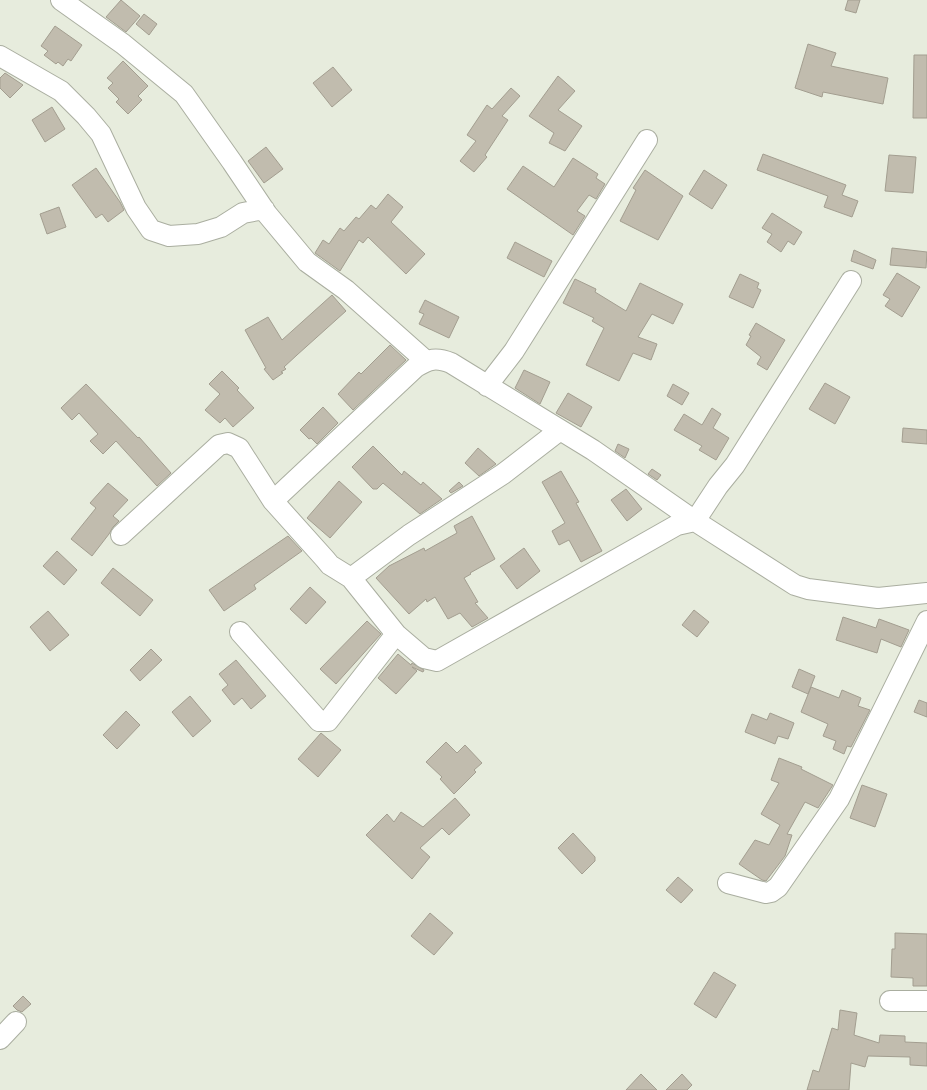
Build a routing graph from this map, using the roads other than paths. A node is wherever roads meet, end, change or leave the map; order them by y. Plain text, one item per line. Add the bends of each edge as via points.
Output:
1 (61, 0) edge
2 (0, 56) edge
3 (646, 140) dead end
4 (264, 209) junction
5 (851, 282) dead end
6 (426, 361) junction
7 (487, 386) junction
8 (560, 430) junction
9 (273, 501) junction
10 (695, 521) junction
11 (121, 535) dead end
12 (351, 578) junction
13 (927, 593) edge
14 (927, 620) edge
15 (240, 632) dead end
16 (396, 634) junction
17 (728, 883) dead end
18 (927, 1000) edge
19 (890, 1001) dead end
20 (16, 1022) dead end
21 (0, 1039) edge

1 - 4 street via 123,44 184,94
2 - 4 street via 61,91 86,116 101,134 136,208 151,230 169,236 198,234 221,227 243,213
3 - 7 street via 514,351
4 - 6 street via 307,262 346,290
5 - 10 street via 736,465
6 - 7 street via 433,359 451,363
6 - 9 street
7 - 8 street
8 - 10 street
8 - 12 street via 503,474 409,535
9 - 11 street via 239,448 223,443
9 - 12 street via 330,564
10 - 13 street via 795,585 878,598
10 - 16 street via 677,525 437,661 424,658
12 - 16 street
14 - 17 street via 839,799 778,887 766,893
15 - 16 street via 319,720 328,721
18 - 19 street
20 - 21 street

